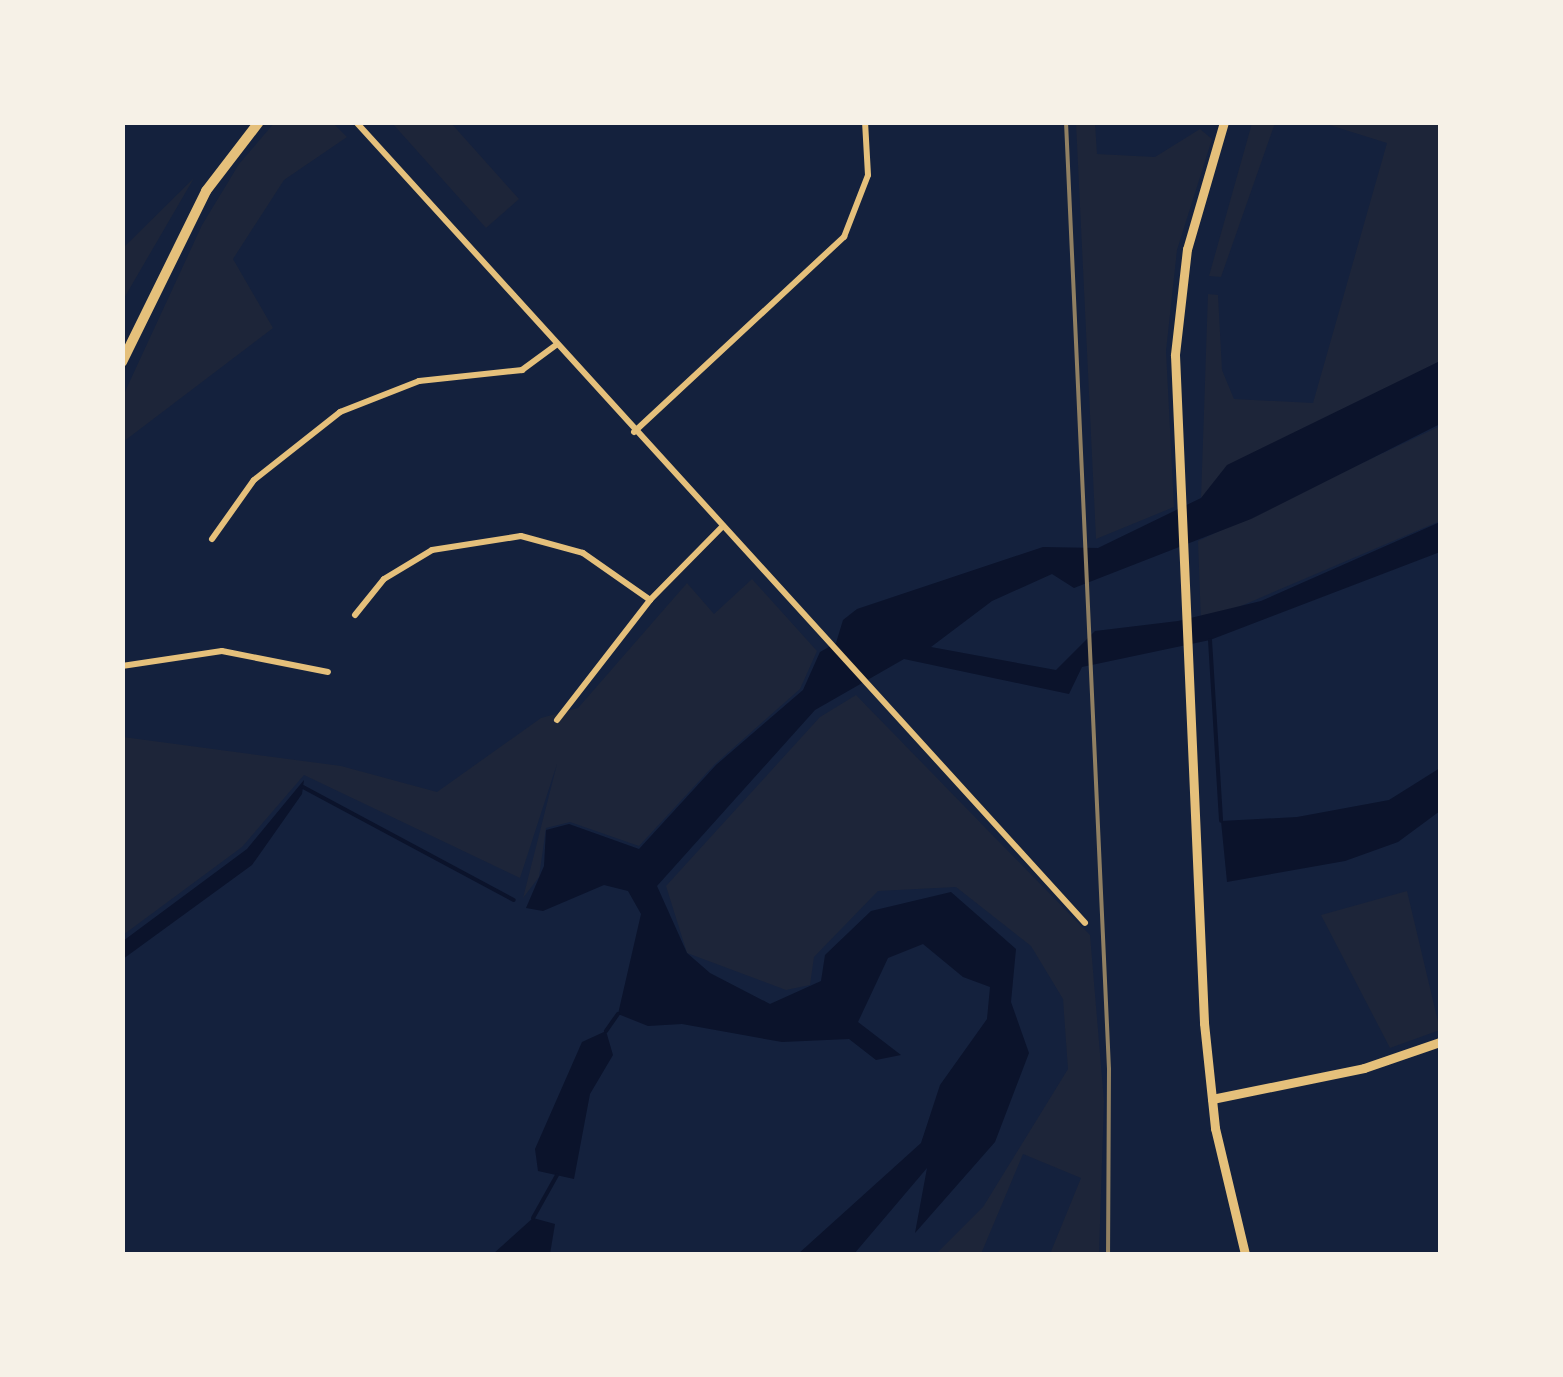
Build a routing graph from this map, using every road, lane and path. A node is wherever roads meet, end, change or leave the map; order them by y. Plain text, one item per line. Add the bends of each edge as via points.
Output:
1 (258, 122) edge
2 (356, 122) edge
3 (865, 122) edge
4 (1224, 122) edge
5 (556, 345) junction
6 (122, 362) edge
7 (634, 432) junction
8 (722, 526) junction
9 (212, 539) dead end
10 (650, 600) junction
11 (355, 615) dead end
12 (122, 666) edge
13 (328, 672) dead end
14 (558, 720) dead end
15 (1085, 922) dead end
16 (1440, 1042) edge
17 (1212, 1099) junction
18 (1244, 1254) edge

1 - 6 main road via 206,191
2 - 5 street
3 - 7 street via 865,189 854,223 835,250
4 - 17 street via 1180,281 1175,355
5 - 7 street
5 - 9 street via 522,370 419,381 340,412 254,480
7 - 8 street
8 - 10 street
8 - 15 street
10 - 11 street via 583,553 522,536 432,550 384,579
10 - 14 street
12 - 13 street via 222,651
16 - 17 street via 1364,1068
17 - 18 street

